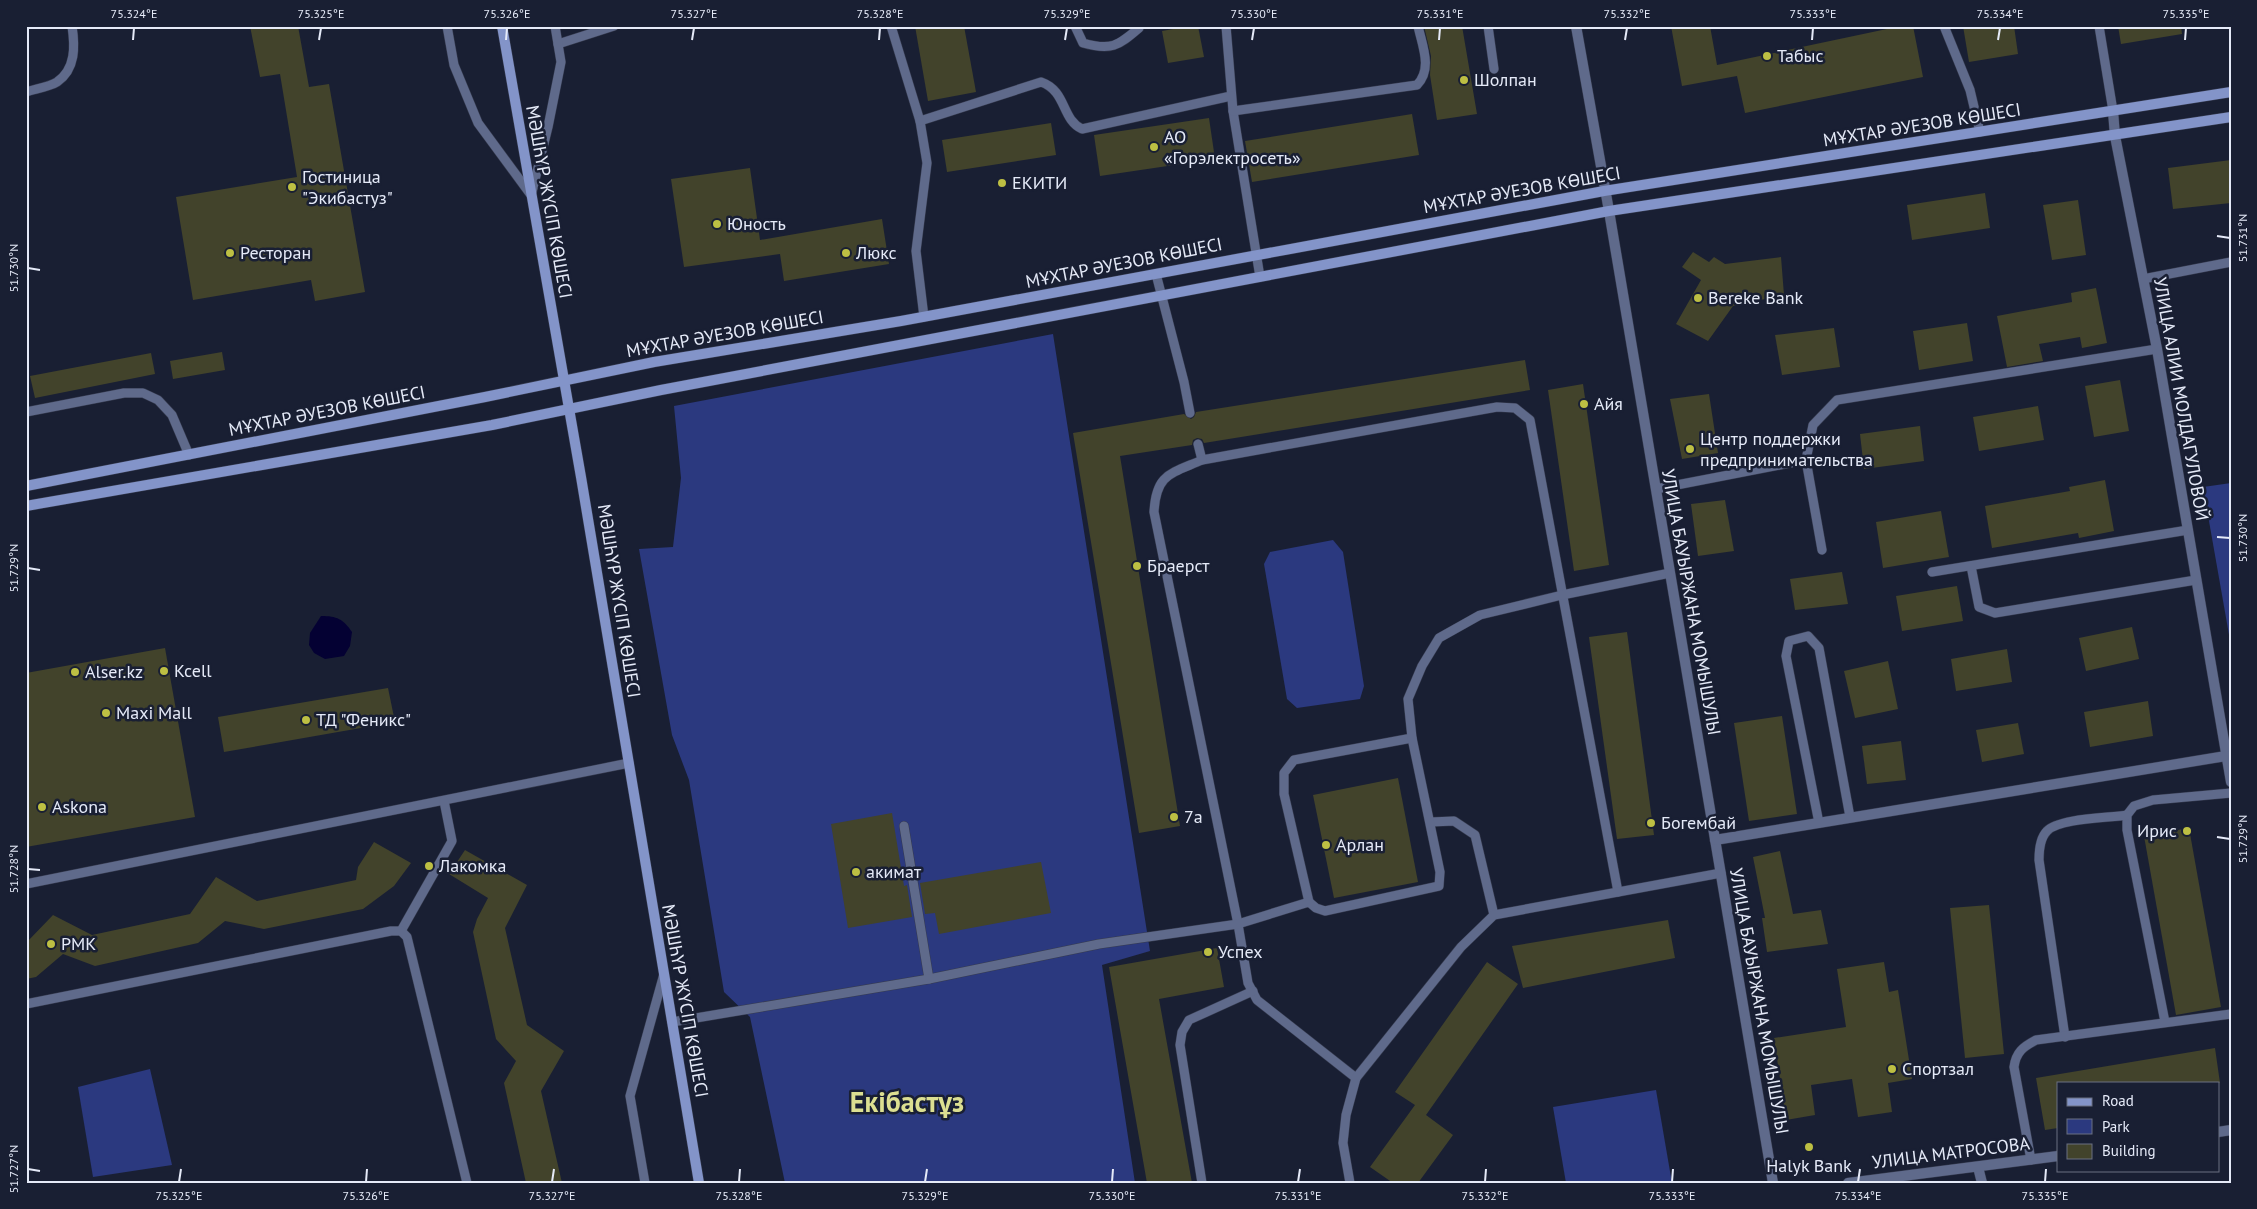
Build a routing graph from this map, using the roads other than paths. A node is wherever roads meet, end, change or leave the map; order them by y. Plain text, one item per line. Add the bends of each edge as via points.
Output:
1 (72, 26) edge
2 (447, 26) edge
3 (502, 26) edge
4 (555, 26) edge
5 (614, 26) edge
6 (891, 26) edge
7 (1075, 26) edge
8 (1226, 26) edge
9 (1418, 26) edge
10 (1488, 26) edge
11 (1576, 26) edge
12 (1944, 26) edge
13 (2099, 26) edge
14 (1140, 28) dead end
15 (558, 44) junction
16 (1494, 69) dead end
17 (26, 92) edge
18 (2231, 92) edge
19 (1231, 96) junction
20 (1233, 111) junction
21 (2113, 111) junction
22 (2231, 117) edge
23 (920, 121) junction
24 (1980, 132) junction
25 (2115, 136) junction
26 (1604, 191) junction
27 (531, 195) junction
28 (1609, 211) junction
29 (1257, 255) junction
30 (2231, 262) edge
31 (1156, 274) junction
32 (1260, 277) junction
33 (2143, 279) junction
34 (1162, 295) junction
35 (924, 317) junction
36 (2157, 349) junction
37 (563, 380) junction
38 (569, 407) junction
39 (26, 412) edge
40 (1190, 413) dead end
41 (1198, 444) dead end
42 (188, 454) junction
43 (1202, 460) junction
44 (1806, 460) junction
45 (26, 486) edge
46 (1656, 489) junction
47 (26, 506) edge
48 (2188, 530) junction
49 (1822, 550) dead end
50 (1971, 566) junction
51 (1932, 572) dead end
52 (1670, 573) junction
53 (2196, 580) junction
54 (1562, 595) junction
55 (1412, 738) junction
56 (2226, 756) junction
57 (629, 763) junction
58 (2231, 782) edge
59 (2231, 794) edge
60 (444, 801) junction
61 (2127, 816) junction
62 (1850, 818) junction
63 (1431, 822) junction
64 (1819, 823) junction
65 (904, 826) dead end
66 (1715, 840) junction
67 (1721, 873) junction
68 (26, 884) edge
69 (1618, 892) junction
70 (1308, 902) junction
71 (1494, 915) junction
72 (1238, 924) junction
73 (401, 931) junction
74 (664, 974) junction
75 (929, 979) junction
76 (1252, 991) junction
77 (26, 1004) edge
78 (2231, 1014) edge
79 (672, 1022) junction
80 (2165, 1022) junction
81 (2065, 1037) junction
82 (1356, 1078) junction
83 (2057, 1156) edge
84 (2031, 1160) junction
85 (1978, 1167) junction
86 (467, 1183) edge
87 (645, 1183) edge
88 (699, 1183) edge
89 (1202, 1183) edge
90 (1350, 1183) edge
91 (1773, 1183) edge
92 (1848, 1183) edge
93 (1982, 1183) edge

1 - 17 lane via 75,49 70,65 57,82
2 - 27 lane via 454,65 478,123
3 - 27 street, МӘШҺҮР ЖҮСІП КӨШЕСІ
4 - 15 lane
5 - 15 lane
6 - 23 lane
7 - 14 lane via 1083,43 1102,48 1119,45
8 - 19 lane
9 - 20 lane via 1426,67 1424,79 1417,85
10 - 16 lane
11 - 26 street, УЛИЦА БАУЫРЖАНА МОМЫШУЛЫ
12 - 24 lane via 1970,90
13 - 21 lane
15 - 27 lane via 561,62
18 - 21 street, МҰХТАР ӘУЕЗОВ КӨШЕСІ
19 - 20 lane
19 - 23 lane via 1082,129 1073,125 1051,86 1041,82
20 - 29 lane
21 - 24 street, МҰХТАР ӘУЕЗОВ КӨШЕСІ
21 - 25 street, УЛИЦА АЛИИ МОЛДАГУЛОВОЙ
22 - 25 street, МҰХТАР ӘУЕЗОВ КӨШЕСІ
23 - 35 lane via 927,164 916,251
24 - 26 street, МҰХТАР ӘУЕЗОВ КӨШЕСІ
25 - 28 street, МҰХТАР ӘУЕЗОВ КӨШЕСІ
25 - 33 street, УЛИЦА АЛИИ МОЛДАГУЛОВОЙ
26 - 28 street, УЛИЦА БАУЫРЖАНА МОМЫШУЛЫ
26 - 29 street, МҰХТАР ӘУЕЗОВ КӨШЕСІ
27 - 37 street, МӘШҺҮР ЖҮСІП КӨШЕСІ
28 - 32 street, МҰХТАР ӘУЕЗОВ КӨШЕСІ
28 - 46 street, УЛИЦА БАУЫРЖАНА МОМЫШУЛЫ
29 - 31 street, МҰХТАР ӘУЕЗОВ КӨШЕСІ
29 - 32 lane
30 - 33 lane
31 - 34 lane
31 - 35 street, МҰХТАР ӘУЕЗОВ КӨШЕСІ
32 - 34 street, МҰХТАР ӘУЕЗОВ КӨШЕСІ
33 - 36 street, УЛИЦА АЛИИ МОЛДАГУЛОВОЙ
34 - 38 street, МҰХТАР ӘУЕЗОВ КӨШЕСІ
34 - 40 lane
35 - 37 street, МҰХТАР ӘУЕЗОВ КӨШЕСІ
36 - 44 lane via 1837,400 1813,426
36 - 48 street, УЛИЦА АЛИИ МОЛДАГУЛОВОЙ
37 - 38 street, МӘШҺҮР ЖҮСІП КӨШЕСІ
37 - 42 street, МҰХТАР ӘУЕЗОВ КӨШЕСІ
38 - 47 street, МҰХТАР ӘУЕЗОВ КӨШЕСІ via 492,425
38 - 57 street, МӘШҺҮР ЖҮСІП КӨШЕСІ
39 - 42 lane via 124,393 143,393 158,400 172,415
41 - 43 lane
42 - 45 street, МҰХТАР ӘУЕЗОВ КӨШЕСІ
43 - 54 lane via 1487,409 1515,408 1530,420
43 - 72 lane via 1165,476 1155,493 1154,512
44 - 46 lane
44 - 49 lane
46 - 52 street, УЛИЦА БАУЫРЖАНА МОМЫШУЛЫ
48 - 50 lane
48 - 53 street, УЛИЦА АЛИИ МОЛДАГУЛОВОЙ
50 - 51 lane
50 - 53 lane via 1979,607 1995,613
52 - 54 lane
52 - 66 street, УЛИЦА БАУЫРЖАНА МОМЫШУЛЫ
53 - 56 street, УЛИЦА АЛИИ МОЛДАГУЛОВОЙ
54 - 55 lane via 1480,615 1439,638 1408,699
54 - 69 lane
55 - 63 lane
55 - 70 lane via 1294,760 1284,773 1284,794
56 - 58 street, УЛИЦА АЛИИ МОЛДАГУЛОВОЙ
56 - 62 street
57 - 60 lane
57 - 74 street, МӘШҺҮР ЖҮСІП КӨШЕСІ
59 - 61 lane via 2153,800 2134,806
60 - 68 lane
60 - 73 lane via 452,841
61 - 80 lane via 2127,830
61 - 81 lane via 2062,823 2048,830 2039,846
62 - 64 street
62 - 64 lane via 1820,648 1808,636 1789,642 1786,656
63 - 70 lane via 1440,872 1439,886 1325,911
63 - 71 lane via 1454,821 1475,834
64 - 66 street
65 - 75 lane
66 - 67 street, УЛИЦА БАУЫРЖАНА МОМЫШУЛЫ
67 - 69 lane
67 - 91 street, УЛИЦА БАУЫРЖАНА МОМЫШУЛЫ
69 - 71 lane
70 - 72 lane
71 - 82 lane via 1461,947
72 - 75 lane via 1099,944
72 - 76 lane
73 - 77 lane
73 - 86 lane via 407,937
74 - 79 street, МӘШҺҮР ЖҮСІП КӨШЕСІ
74 - 87 lane via 630,1096
75 - 79 lane
76 - 82 lane via 1257,1000
76 - 89 lane via 1189,1020 1182,1032 1180,1045
78 - 80 lane
79 - 88 street, МӘШҺҮР ЖҮСІП КӨШЕСІ
80 - 81 lane
81 - 84 lane via 2036,1040 2024,1046 2016,1056 2014,1068
82 - 90 lane via 1346,1115 1344,1143
83 - 84 street, УЛИЦА МАТРОСОВА
84 - 85 street, УЛИЦА МАТРОСОВА
85 - 92 street, УЛИЦА МАТРОСОВА
85 - 93 street

